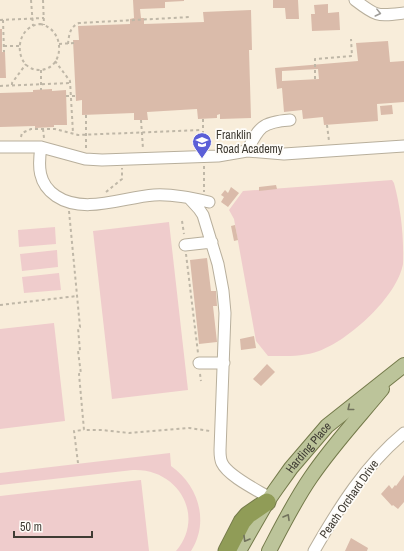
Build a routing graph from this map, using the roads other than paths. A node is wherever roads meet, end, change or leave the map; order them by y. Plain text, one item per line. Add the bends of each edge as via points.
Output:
1 (355, 0) edge
2 (404, 14) edge
3 (290, 120) dead end
4 (42, 143) junction
5 (404, 146) edge
6 (0, 147) edge
7 (247, 151) junction
8 (189, 198) junction
9 (209, 202) dead end
10 (212, 242) junction
11 (185, 245) road end
12 (224, 362) junction
13 (199, 363) road end
14 (403, 365) edge
15 (404, 433) edge
16 (268, 500) junction
17 (227, 551) edge
18 (239, 551) edge
19 (269, 551) edge
20 (314, 551) edge

1 -> 2 street via 377,14
3 - 7 street via 277,121 261,127
4 - 6 street
4 - 7 street via 86,159 218,156
4 - 8 street via 39,165 43,183 54,195 68,202 98,203 154,195
5 - 7 street via 284,154
8 - 9 street
8 - 10 street via 202,212
10 - 11 street
10 - 12 street via 223,290
12 - 13 street
12 - 16 street via 220,457 224,467
14 -> 16 main road, Harding Place via 326,426
19 -> 14 main road, Harding Place via 311,477
15 - 20 street, Peach Orchard Drive via 379,457 354,488
16 - 17 highway via 242,522
16 -> 18 main road, Harding Place

